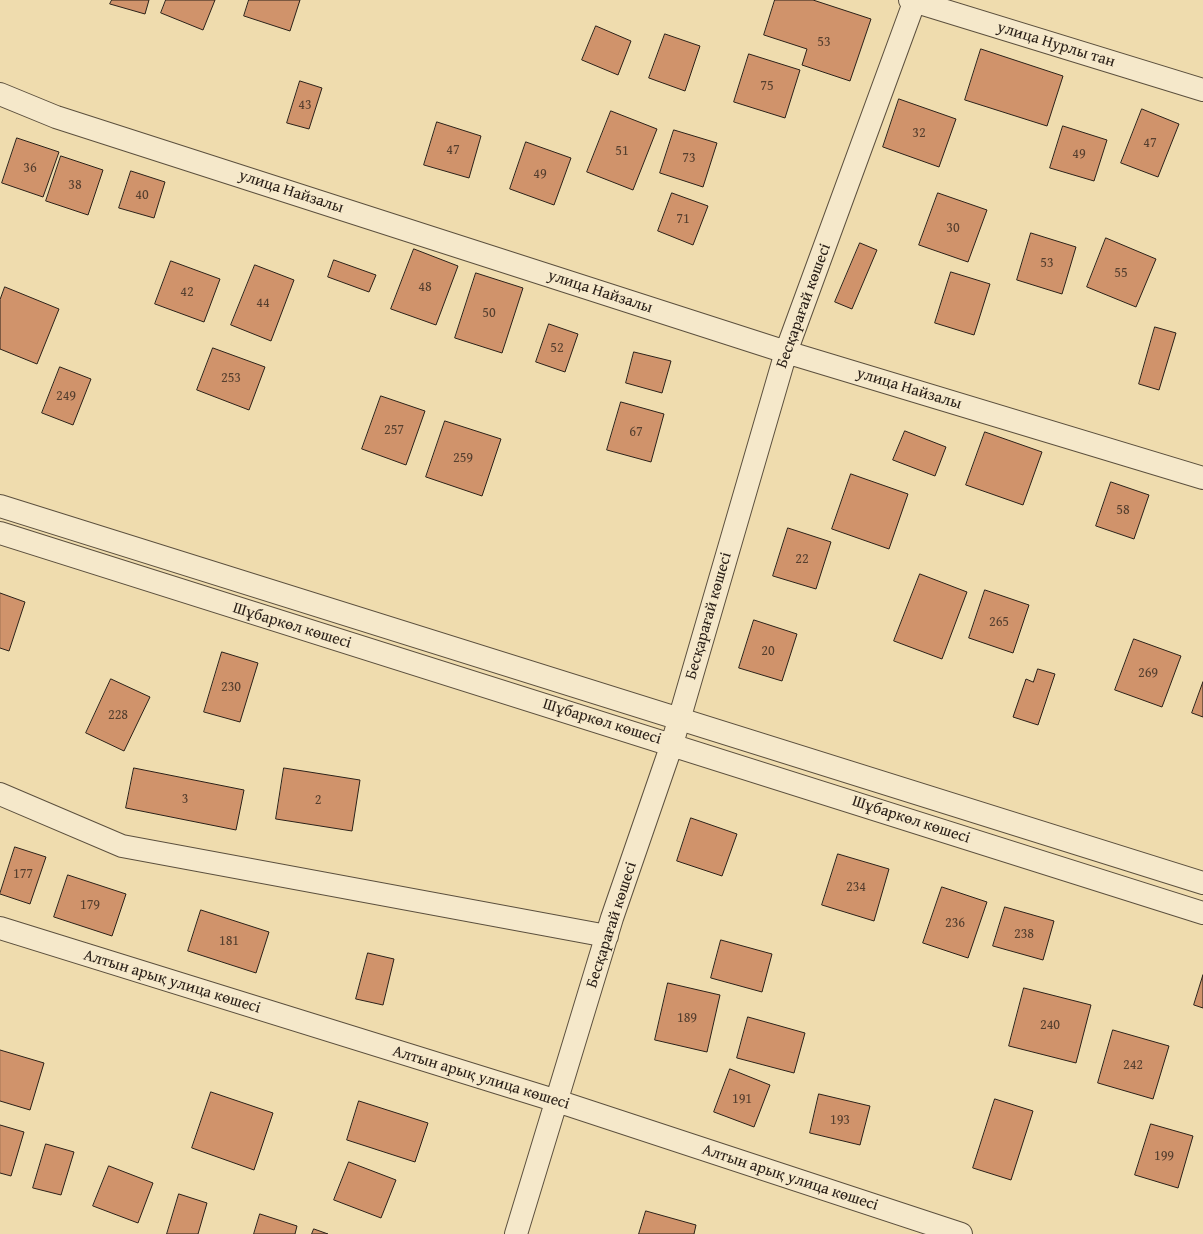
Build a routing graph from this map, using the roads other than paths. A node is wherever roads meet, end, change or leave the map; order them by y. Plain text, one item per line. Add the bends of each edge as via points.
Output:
1 (913, 1) edge
2 (1203, 90) edge
3 (0, 94) edge
4 (786, 352) junction
5 (1203, 478) edge
6 (0, 506) edge
7 (0, 533) edge
8 (680, 718) junction
9 (672, 744) junction
10 (0, 794) edge
11 (1203, 882) edge
12 (1203, 913) edge
13 (0, 928) edge
14 (607, 936) junction
15 (557, 1101) junction
16 (516, 1234) edge
17 (961, 1234) edge

1 - 2 street, улица Нурлы тан
1 - 4 street, Бесқарағай көшесі
3 - 4 street, улица Найзалы via 56,117
4 - 5 street, улица Найзалы
4 - 8 street, Бесқарағай көшесі
6 - 8 street, Шұбаркөл көшесі
7 - 9 street, Шұбаркөл көшесі
8 - 9 street, Бесқарағай көшесі
8 - 11 street, Шұбаркөл көшесі
9 - 12 street, Шұбаркөл көшесі
9 - 14 street, Бесқарағай көшесі
10 - 14 street via 122,846
13 - 15 street, Алтын арық улица көшесі
14 - 15 street, Бесқарағай көшесі
15 - 16 street, Бесқарағай көшесі
15 - 17 street, Алтын арық улица көшесі

